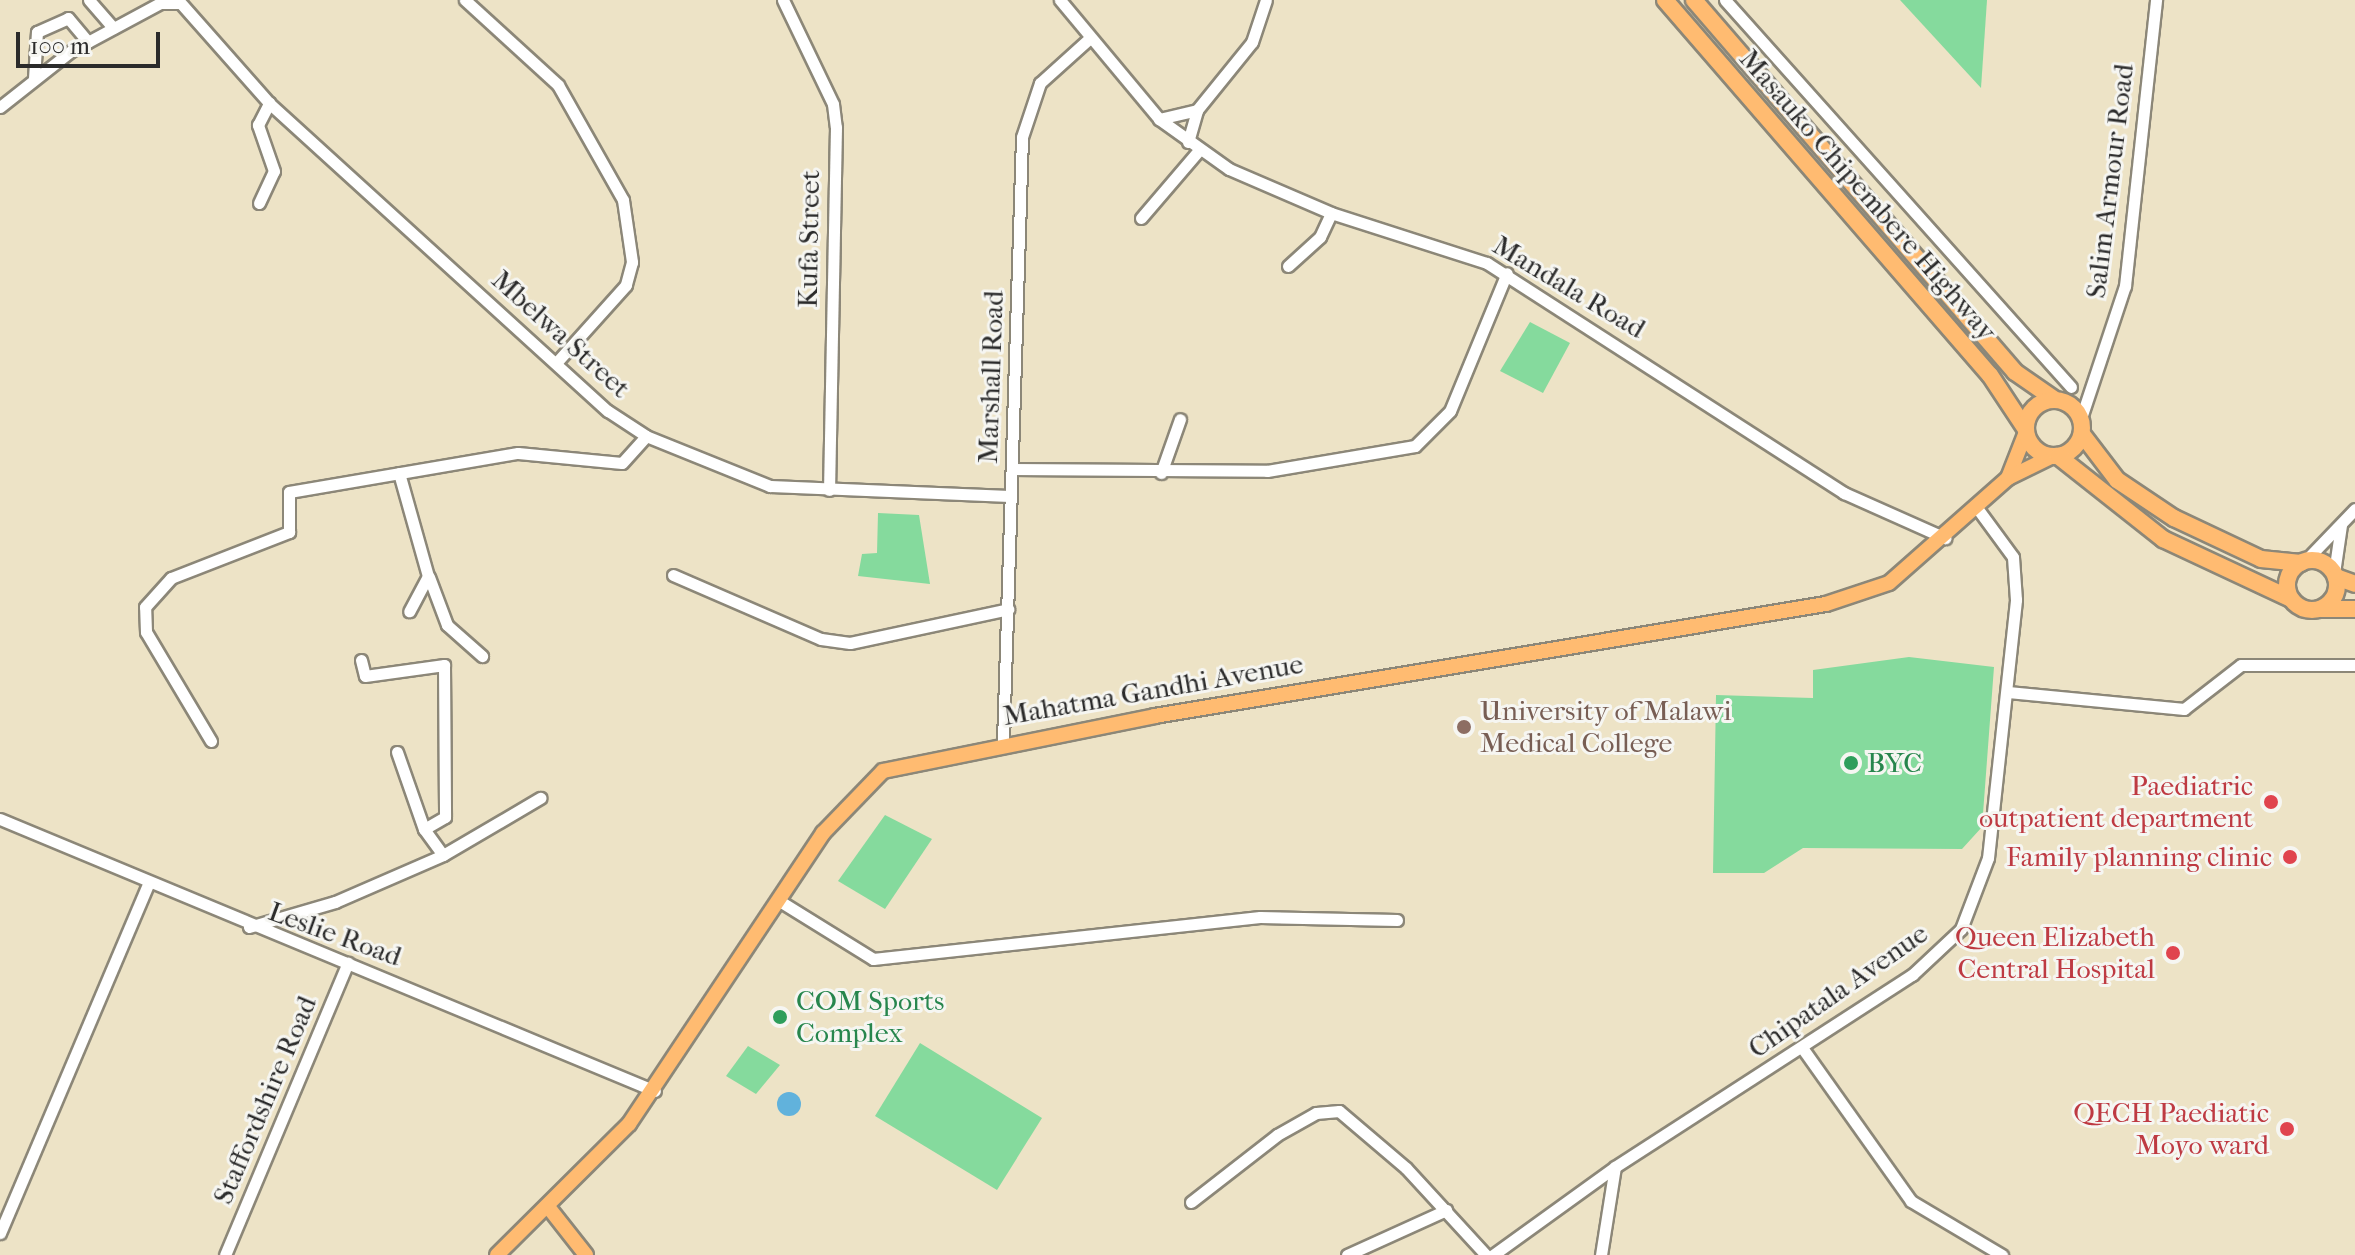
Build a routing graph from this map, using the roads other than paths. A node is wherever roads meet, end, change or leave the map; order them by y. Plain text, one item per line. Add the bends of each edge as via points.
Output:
1 (89, 0) edge
2 (465, 0) edge
3 (783, 0) edge
4 (1060, 0) edge
5 (1266, 0) edge
6 (1665, 0) edge
7 (1694, 0) edge
8 (1725, 0) edge
9 (2156, 0) edge
10 (178, 1) edge
11 (113, 28) junction
12 (1090, 38) junction
13 (88, 42) junction
14 (34, 78) junction
15 (269, 103) junction
16 (0, 107) edge
17 (1197, 110) junction
18 (1159, 119) junction
19 (1188, 142) junction
20 (1199, 150) junction
21 (259, 203) dead end
22 (1331, 213) junction
23 (1141, 218) dead end
24 (1921, 223) junction
25 (1902, 241) junction
26 (1288, 266) dead end
27 (1507, 273) junction
28 (556, 363) junction
29 (2097, 364) junction
30 (2071, 387) junction
31 (2056, 400) junction
32 (1180, 419) dead end
33 (2081, 426) junction
34 (2025, 430) junction
35 (646, 436) junction
36 (2056, 456) junction
37 (1012, 469) junction
38 (399, 473) junction
39 (1161, 473) junction
40 (2008, 478) junction
41 (829, 490) junction
42 (1010, 496) junction
43 (1977, 508) junction
44 (2355, 509) edge
45 (2342, 524) junction
46 (1946, 538) junction
47 (2303, 562) junction
48 (673, 575) dead end
49 (2335, 575) junction
50 (428, 576) junction
51 (2355, 584) edge
52 (2291, 599) junction
53 (1008, 609) junction
54 (2320, 609) junction
55 (2355, 609) edge
56 (409, 611) dead end
57 (482, 656) dead end
58 (361, 660) dead end
59 (2355, 665) edge
60 (2008, 692) junction
61 (211, 741) dead end
62 (1003, 742) junction
63 (397, 752) dead end
64 (540, 798) dead end
65 (0, 819) edge
66 (424, 829) junction
67 (443, 855) junction
68 (148, 885) junction
69 (778, 900) junction
70 (1397, 920) dead end
71 (249, 927) junction
72 (348, 963) junction
73 (1803, 1049) junction
74 (655, 1091) junction
75 (1615, 1167) junction
76 (1191, 1202) dead end
77 (549, 1208) junction
78 (1446, 1210) junction
79 (0, 1233) edge
80 (225, 1255) edge
81 (497, 1255) edge
82 (586, 1255) edge
83 (1347, 1255) edge
84 (1486, 1255) edge
85 (1493, 1255) edge
86 (1601, 1255) edge
87 (2002, 1255) edge

1 - 11 street
2 - 28 street via 558,85 623,200 632,262 626,285
3 - 41 street, Kufa Street via 828,92 836,127
4 - 12 street, Mandala Road
5 - 17 street via 1242,59
6 - 34 highway, Masauko Chipembere Highway via 1990,375
7 - 25 highway, Masauko Chipembere Highway
8 - 24 street
9 - 29 street, Salim Armour Road via 2125,286
10 - 11 street via 160,3
10 - 15 street, Mbelwa Street
11 - 13 street
12 - 18 street, Mandala Road
12 - 37 street, Marshall Road via 1040,83 1022,137
13 - 14 street
13 - 14 street via 68,18 37,32
14 - 16 street
15 - 21 street via 258,125 274,171
15 - 28 street, Mbelwa Street
17 - 18 street
17 - 19 street
18 - 19 street, Mandala Road
19 - 20 street, Mandala Road
20 - 22 street, Mandala Road
20 - 23 street
22 - 26 street via 1320,237
22 - 27 street, Mandala Road
24 - 25 street
24 - 30 street
25 - 31 highway, Masauko Chipembere Highway via 2015,372
27 - 39 street via 1450,411 1415,446 1267,471
27 - 46 street, Mandala Road via 1844,493
28 - 35 street, Mbelwa Street
29 - 30 street, Salim Armour Road
29 - 33 street, Salim Armour Road
30 - 31 street, Salim Armour Road
31 - 33 highway
31 - 34 highway via 2030,411
32 - 39 street
33 - 36 highway
33 - 47 highway via 2102,466 2162,511 2261,559
34 - 36 highway via 2038,452
34 - 40 main road, Mahatma Gandhi Avenue
35 - 38 street via 622,463 518,453
35 - 41 street, Mbelwa Street via 751,482
36 - 40 main road, Mahatma Gandhi Avenue
36 - 52 highway via 2163,539
37 - 39 street
37 - 42 street, Marshall Road
38 - 50 street
38 - 61 street via 299,487 288,498 289,532 171,578 152,595 146,632
40 - 43 main road, Mahatma Gandhi Avenue
41 - 42 street, Mbelwa Street
42 - 53 street, Marshall Road
43 - 46 main road, Mahatma Gandhi Avenue
43 - 60 street, Chipatala Avenue via 2004,538 2016,576
44 - 45 street
45 - 47 street
45 - 49 street
46 - 62 main road, Mahatma Gandhi Avenue via 1889,583 1826,604
47 - 49 highway
47 - 52 highway via 2289,575
48 - 53 street via 821,639 850,643
49 - 51 highway
49 - 54 highway via 2333,600
50 - 56 street
50 - 57 street via 447,625
52 - 54 highway
53 - 62 street, Marshall Road
54 - 55 highway
58 - 66 street via 365,676 444,665 445,817
59 - 60 street via 2252,662 2230,670 2184,709
60 - 73 street, Chipatala Avenue via 1988,858 1961,929 1912,975
62 - 69 main road, Mahatma Gandhi Avenue via 910,761 866,781
63 - 66 street
64 - 67 street
65 - 68 street, Leslie Road
66 - 67 street
67 - 71 street via 335,902
68 - 71 street, Leslie Road
68 - 79 street
69 - 70 street via 873,959 1221,920
69 - 74 main road, Mahatma Gandhi Avenue
71 - 72 street, Leslie Road
72 - 74 street, Leslie Road
72 - 80 street, Staffordshire Road
73 - 75 street, Chipatala Avenue
73 - 87 street via 1911,1201
74 - 77 main road, Mahatma Gandhi Avenue
75 - 85 street, Chipatala Avenue
75 - 86 street
76 - 78 street via 1247,1155 1328,1110 1356,1120
77 - 81 main road, Mahatma Gandhi Avenue
77 - 82 main road
78 - 83 street
78 - 84 street

